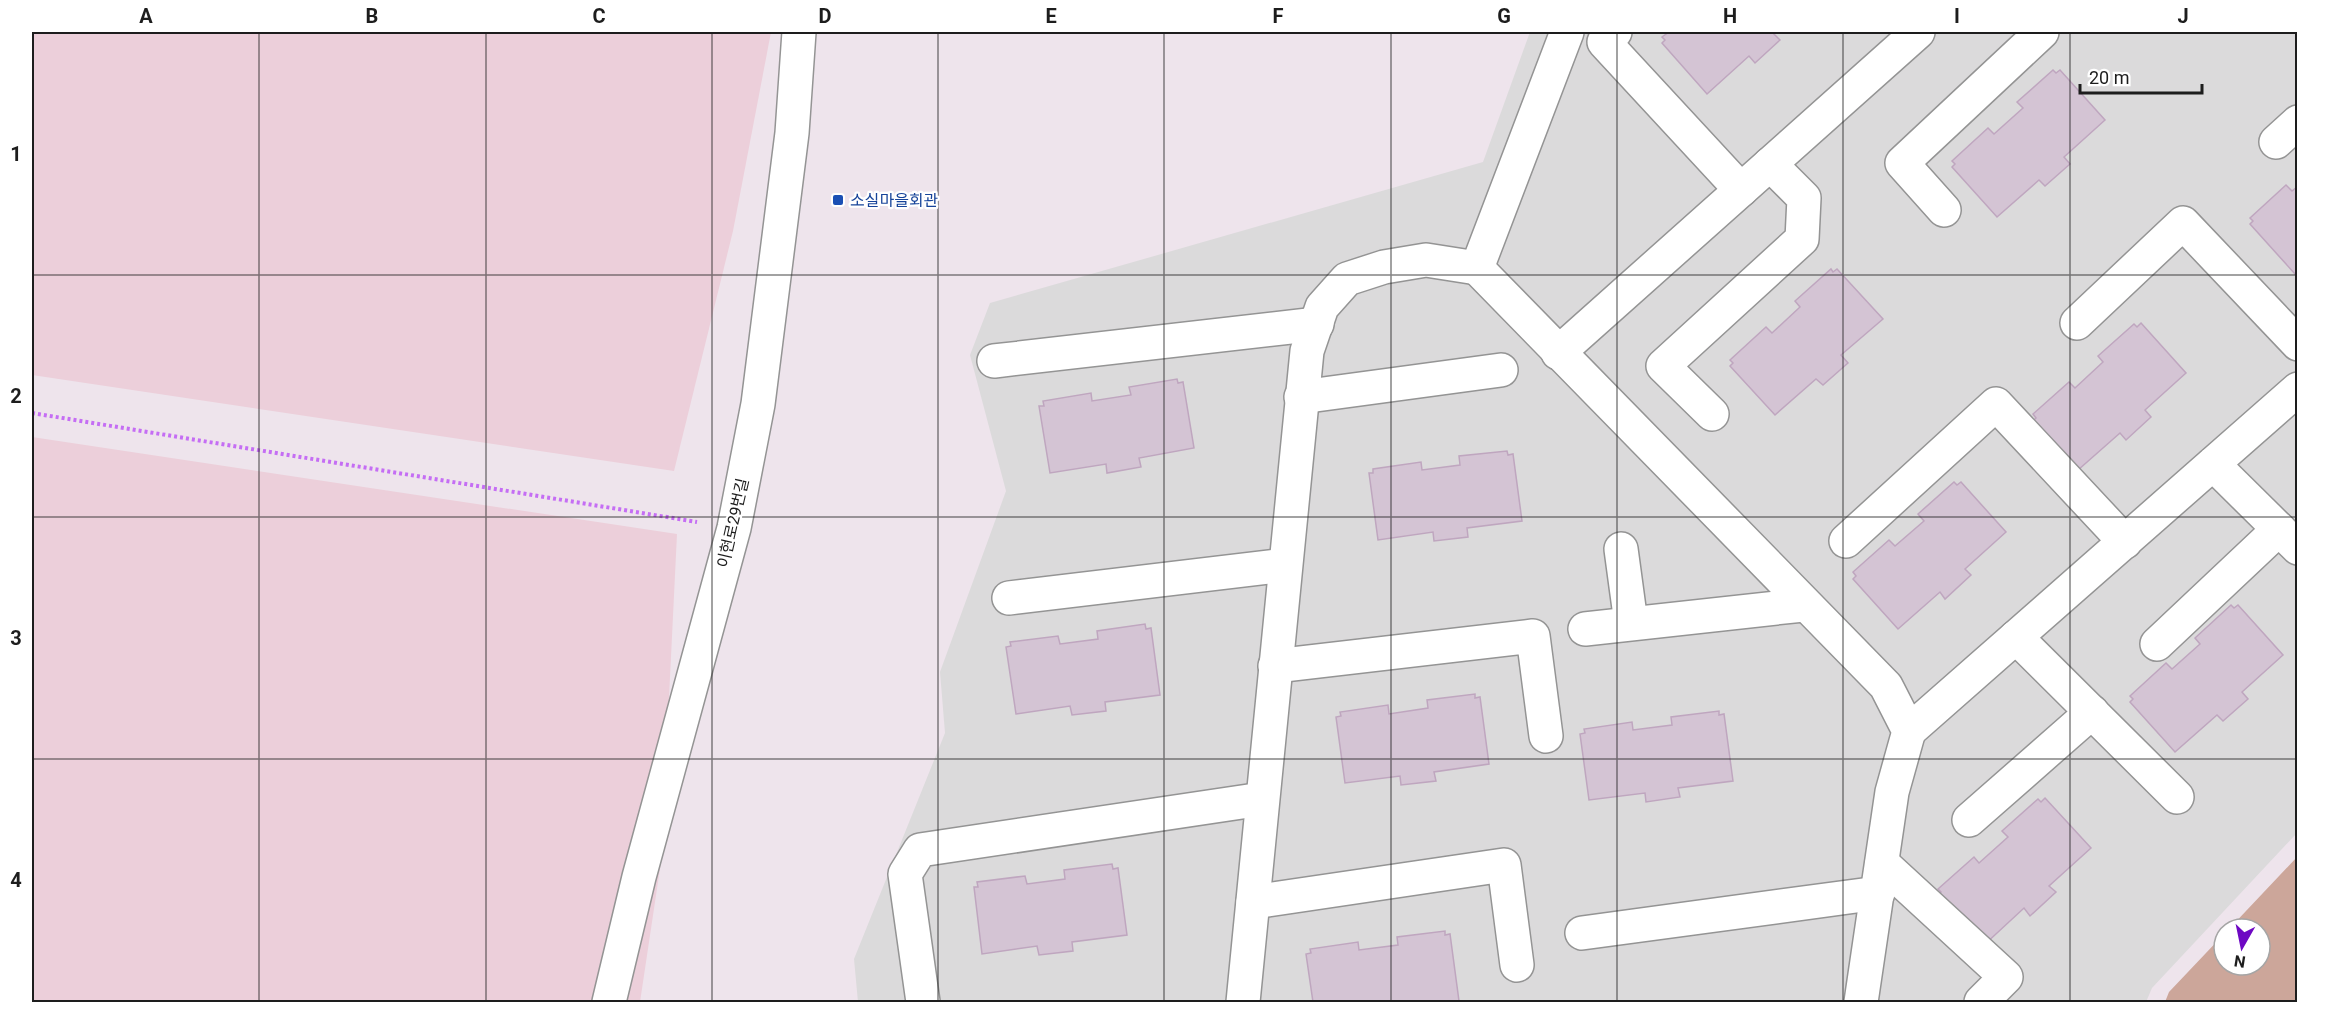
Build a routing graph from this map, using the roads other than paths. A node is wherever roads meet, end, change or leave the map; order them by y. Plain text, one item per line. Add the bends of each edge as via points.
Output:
1 (799, 32) edge
2 (1567, 32) edge
3 (1615, 32) edge
4 (1918, 32) edge
5 (2042, 32) edge
6 (1770, 164) junction
7 (1741, 190) junction
8 (1944, 210) dead end
9 (1477, 268) junction
10 (2077, 323) dead end
11 (1317, 324) junction
12 (2298, 344) edge
13 (1558, 353) junction
14 (994, 361) dead end
15 (1501, 370) dead end
16 (2298, 389) edge
17 (1301, 397) junction
18 (1712, 414) dead end
19 (2213, 464) junction
20 (2288, 539) edge
21 (1846, 541) dead end
22 (2125, 542) junction
23 (1621, 549) dead end
24 (1285, 565) junction
25 (1009, 598) dead end
26 (1803, 605) junction
27 (1631, 623) junction
28 (1585, 629) dead end
29 (2016, 637) junction
30 (2157, 644) dead end
31 (1275, 666) junction
32 (2092, 712) junction
33 (1909, 731) junction
34 (1546, 736) dead end
35 (2176, 797) dead end
36 (1263, 799) junction
37 (1970, 820) dead end
38 (1880, 878) junction
39 (1253, 902) junction
40 (1582, 933) dead end
41 (1517, 964) dead end
42 (609, 1002) edge
43 (923, 1002) edge
44 (1243, 1002) edge
45 (1861, 1002) edge
46 (1981, 1002) edge

1 - 42 street, 이현로29번길 via 792,133 758,404 734,528
2 - 9 street
3 - 7 street via 1604,42
4 - 6 street
5 - 8 street via 1902,163
6 - 7 street
6 - 18 street via 1804,198 1802,239 1663,366
7 - 13 street
9 - 11 street via 1426,260 1384,267 1347,279 1322,307
9 - 13 street
10 - 12 street via 2183,224
11 - 14 street
11 - 17 street via 1307,351
13 - 26 street
15 - 17 street
16 - 19 street
17 - 24 street
19 - 20 street
19 - 22 street
20 - 30 street
21 - 22 street via 1996,404
22 - 29 street
23 - 27 street
24 - 25 street
24 - 31 street
26 - 27 street
26 - 33 street via 1886,686
27 - 28 street
29 - 32 street
29 - 33 street
31 - 34 street via 1533,636
31 - 36 street
32 - 35 street
32 - 37 street
33 - 38 street via 1892,792
36 - 39 street
36 - 43 street via 920,850 905,874
38 - 40 street
38 - 45 street
38 - 46 street via 2006,977
39 - 41 street via 1504,865
39 - 44 street

